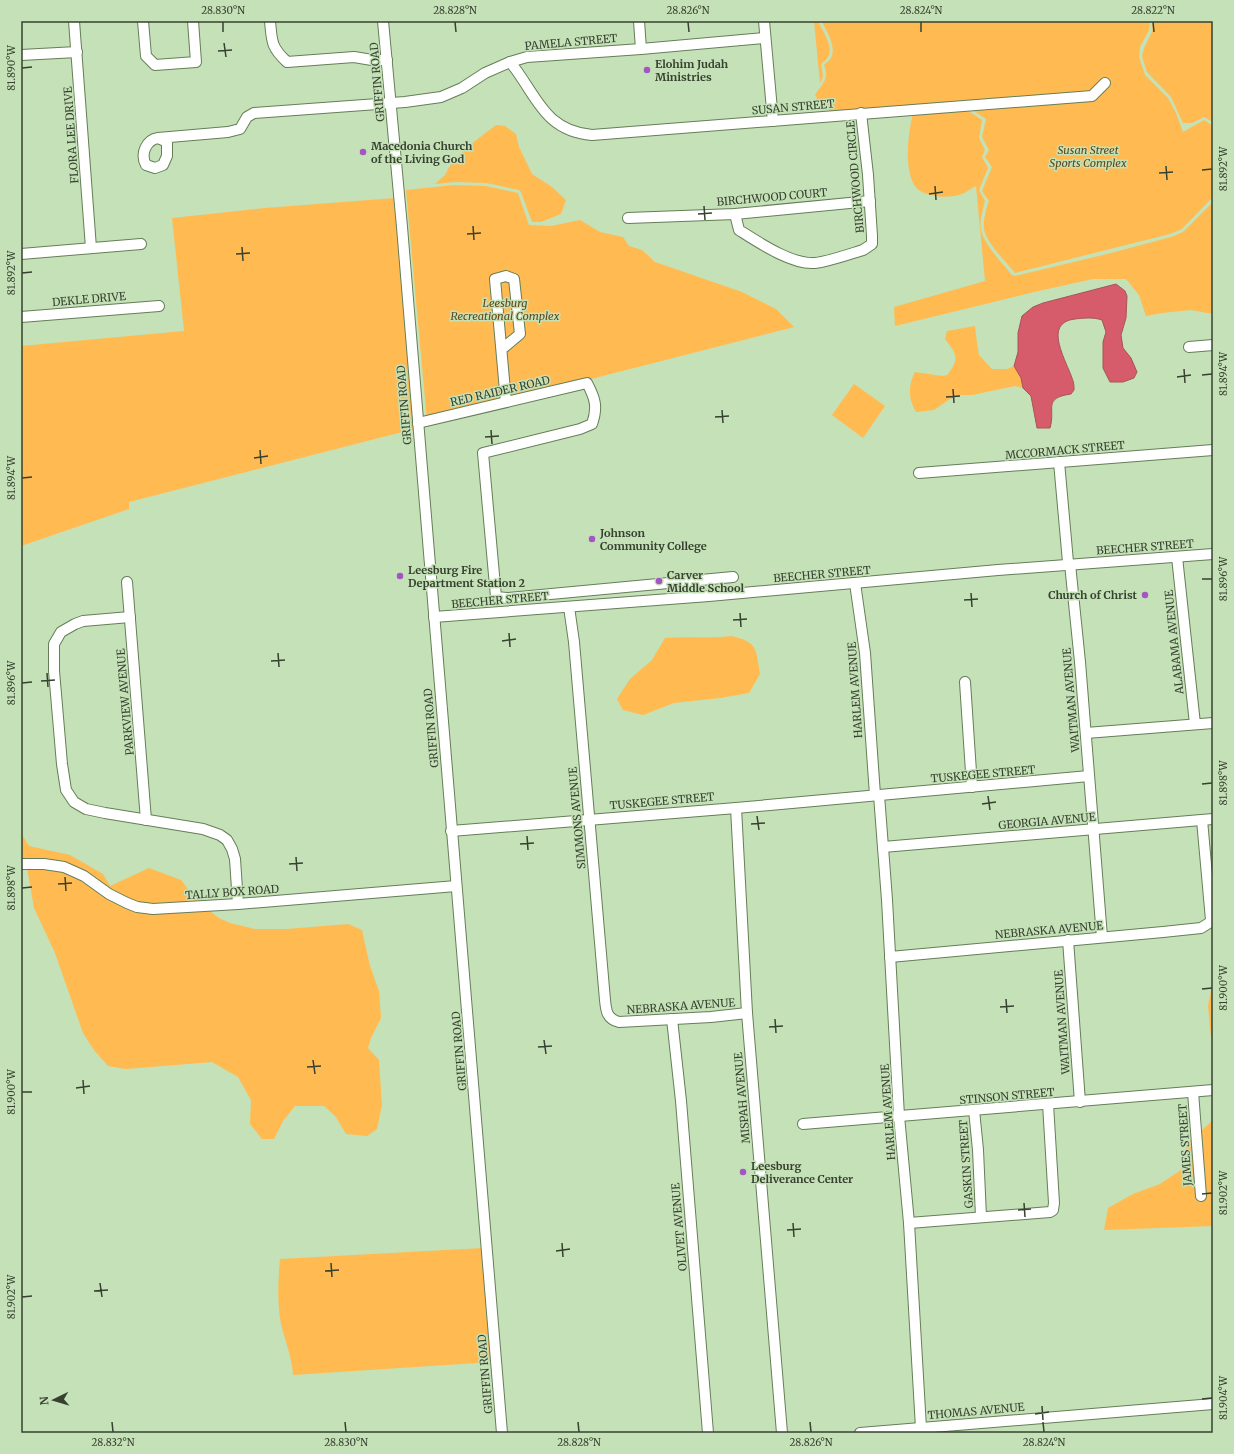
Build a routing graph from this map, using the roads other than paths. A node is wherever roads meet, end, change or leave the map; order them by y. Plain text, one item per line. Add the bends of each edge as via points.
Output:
1 (74, 21) edge
2 (143, 21) edge
3 (193, 21) edge
4 (270, 21) edge
5 (383, 21) edge
6 (639, 21) edge
7 (764, 21) edge
8 (765, 38) junction
9 (641, 49) junction
10 (77, 52) junction
11 (21, 55) edge
12 (387, 60) junction
13 (510, 62) junction
14 (1105, 83) dead end
15 (390, 103) junction
16 (861, 113) junction
17 (773, 121) junction
18 (158, 138) dead end
19 (870, 201) junction
20 (735, 214) junction
21 (628, 218) dead end
22 (141, 244) dead end
23 (91, 248) junction
24 (21, 254) edge
25 (159, 306) dead end
26 (21, 317) edge
27 (1213, 345) edge
28 (1189, 347) dead end
29 (502, 349) junction
30 (506, 402) junction
31 (418, 423) junction
32 (1213, 450) edge
33 (1059, 462) junction
34 (919, 473) dead end
35 (1213, 554) edge
36 (1177, 557) junction
37 (1070, 564) junction
38 (733, 577) dead end
39 (127, 582) dead end
40 (855, 583) junction
41 (570, 607) junction
42 (130, 617) junction
43 (434, 617) junction
44 (965, 682) dead end
45 (1213, 723) edge
46 (1195, 724) junction
47 (1086, 733) junction
48 (1089, 776) junction
49 (972, 787) junction
50 (877, 795) junction
51 (736, 808) junction
52 (1213, 818) edge
53 (146, 820) junction
54 (589, 820) junction
55 (1202, 820) junction
56 (1094, 828) junction
57 (451, 831) junction
58 (883, 847) junction
59 (21, 864) edge
60 (456, 886) junction
61 (238, 904) junction
62 (1102, 937) junction
63 (1068, 940) junction
64 (890, 957) junction
65 (747, 1013) junction
66 (672, 1019) junction
67 (616, 1022) joint
68 (1213, 1090) edge
69 (1193, 1092) junction
70 (1080, 1102) junction
71 (1048, 1104) junction
72 (974, 1110) junction
73 (899, 1116) junction
74 (803, 1124) dead end
75 (1201, 1196) dead end
76 (981, 1217) junction
77 (909, 1223) junction
78 (1213, 1404) edge
79 (916, 1430) edge
80 (502, 1433) edge
81 (708, 1433) edge
82 (782, 1433) edge
83 (860, 1433) edge

1 - 10 street, FLORA LEE DRIVE
2 - 3 street via 146,56 155,65 196,62
4 - 12 street via 271,38 276,52 287,62 354,57
5 - 12 street, GRIFFIN ROAD
6 - 9 street
7 - 8 street
8 - 9 street, PAMELA STREET
8 - 17 street
9 - 13 street, PAMELA STREET via 527,57
10 - 11 street
10 - 23 street, FLORA LEE DRIVE
12 - 15 street, GRIFFIN ROAD
13 - 15 street, PAMELA STREET via 441,97
13 - 17 street, SUSAN STREET via 546,113 564,126 585,134
14 - 16 street, SUSAN STREET via 1092,96
15 - 18 street, PAMELA STREET via 254,113 247,117 237,131
15 - 31 street, GRIFFIN ROAD
16 - 17 street, SUSAN STREET
16 - 19 street, BIRCHWOOD CIRCLE
19 - 20 street, BIRCHWOOD COURT
19 - 20 street, BIRCHWOOD CIRCLE via 872,244 863,250 815,263 799,262 739,230
20 - 21 street, BIRCHWOOD COURT
22 - 23 street
23 - 24 street
25 - 26 street, DEKLE DRIVE
27 - 28 street
29 - 29 street via 495,279 506,276 514,280 520,334
29 - 30 street
30 - 31 street, RED RAIDER ROAD
30 - 38 street, RED RAIDER ROAD via 587,383 594,396 596,413 592,424 580,429 483,453 496,597
31 - 43 street, GRIFFIN ROAD
32 - 33 street, MCCORMACK STREET
33 - 34 street, MCCORMACK STREET
33 - 37 street, WAITMAN AVENUE
35 - 36 street, BEECHER STREET
36 - 37 street, BEECHER STREET
36 - 46 street, ALABAMA AVENUE
37 - 40 street, BEECHER STREET
37 - 47 street, WAITMAN AVENUE
39 - 42 street, PARKVIEW AVENUE
40 - 41 street, BEECHER STREET
40 - 50 street, HARLEM AVENUE via 865,653
41 - 43 street, BEECHER STREET
41 - 54 street, SIMMONS AVENUE
42 - 53 street, PARKVIEW AVENUE
42 - 53 street via 83,621 67,627 54,644 54,671 62,764 65,787 70,797 86,808
43 - 57 street, GRIFFIN ROAD
44 - 49 street
45 - 46 street
46 - 47 street
47 - 48 street, WAITMAN AVENUE
48 - 49 street, TUSKEGEE STREET
48 - 56 street, WAITMAN AVENUE
49 - 50 street, TUSKEGEE STREET
50 - 51 street, TUSKEGEE STREET
50 - 58 street, HARLEM AVENUE
51 - 54 street, TUSKEGEE STREET
51 - 65 street, MISPAH AVENUE
52 - 55 street, GEORGIA AVENUE
53 - 61 street via 203,829 226,840 235,859
54 - 57 street, TUSKEGEE STREET
54 - 67 street, SIMMONS AVENUE via 606,1012
55 - 56 street, GEORGIA AVENUE
55 - 62 street, NEBRASKA AVENUE via 1211,920 1209,923 1201,928
56 - 58 street, GEORGIA AVENUE
56 - 62 street, WAITMAN AVENUE
57 - 60 street, GRIFFIN ROAD
58 - 64 street, HARLEM AVENUE
59 - 61 street, TALLY BOX ROAD via 44,864 69,869 84,876 109,894 137,907 167,909
60 - 61 street, TALLY BOX ROAD
60 - 80 street, GRIFFIN ROAD
62 - 63 street, NEBRASKA AVENUE
63 - 64 street, NEBRASKA AVENUE
63 - 70 street, WAITMAN AVENUE
64 - 73 street, HARLEM AVENUE
65 - 66 street, NEBRASKA AVENUE
65 - 82 street, MISPAH AVENUE
66 - 67 street, NEBRASKA AVENUE
66 - 81 street, OLIVET AVENUE
68 - 69 street, STINSON STREET
69 - 70 street, STINSON STREET
69 - 75 street, JAMES STREET
70 - 71 street, STINSON STREET
71 - 72 street, STINSON STREET
71 - 76 street via 1053,1210
72 - 73 street, STINSON STREET
72 - 76 street, GASKIN STREET
73 - 74 street, STINSON STREET
73 - 77 street, HARLEM AVENUE
76 - 77 street
77 - 79 street, HARLEM AVENUE
78 - 79 street, THOMAS AVENUE
79 - 83 street, THOMAS AVENUE

